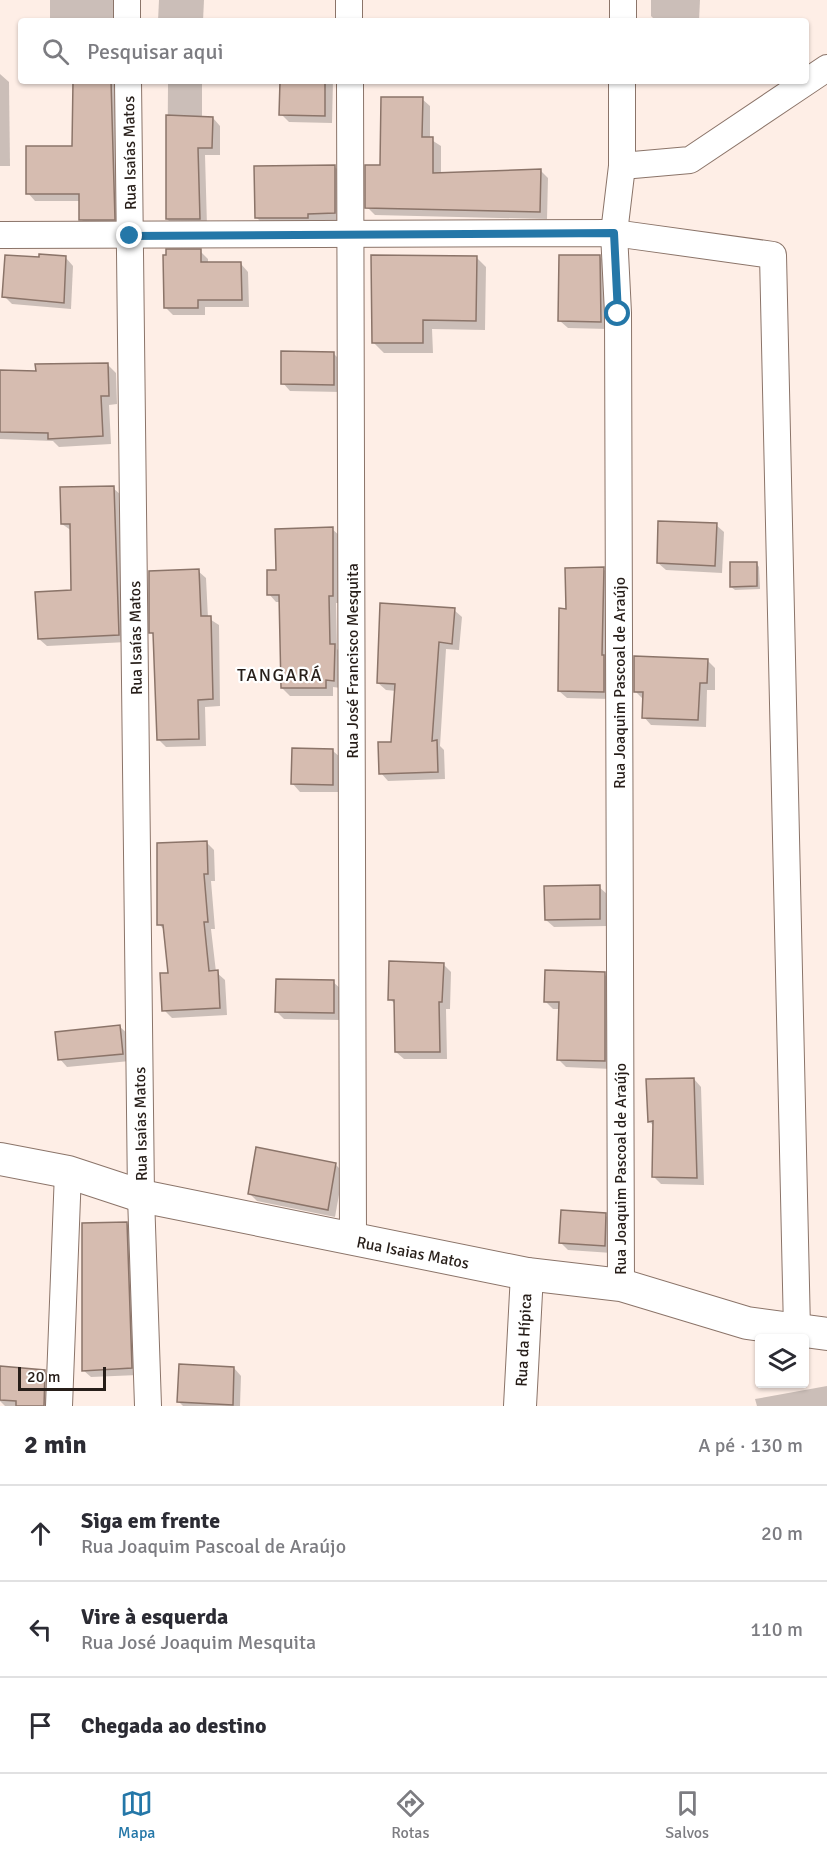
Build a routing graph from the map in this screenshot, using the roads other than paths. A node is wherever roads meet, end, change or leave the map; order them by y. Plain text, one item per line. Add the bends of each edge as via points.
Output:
1 (127, 0) edge
2 (349, 0) edge
3 (623, 0) edge
4 (127, 18) edge
5 (350, 18) edge
6 (623, 18) edge
7 (827, 68) edge
8 (809, 80) edge
9 (128, 84) edge
10 (350, 84) edge
11 (622, 84) edge
12 (803, 84) edge
13 (622, 166) junction
14 (614, 233) junction
15 (350, 234) junction
16 (0, 235) edge
17 (130, 236) junction
18 (0, 1159) edge
19 (68, 1172) junction
20 (141, 1196) junction
21 (354, 1240) junction
22 (526, 1274) junction
23 (621, 1285) junction
24 (812, 1332) edge
25 (59, 1406) edge
26 (148, 1406) edge
27 (520, 1406) edge

1 - 4 street
2 - 5 street
3 - 6 street
7 - 8 street
9 - 17 street, Rua Isaías Matos
10 - 15 street, Rua José Francisco Mesquita
11 - 13 street, Rua Joaquim Pascoal de Araújo
12 - 13 street via 690,160
13 - 14 street, Rua Joaquim Pascoal de Araújo
14 - 15 street
14 - 23 street, Rua Joaquim Pascoal de Araújo via 618,326
14 - 24 street via 773,255
15 - 17 street
15 - 21 street, Rua José Francisco Mesquita
16 - 17 street
17 - 20 street, Rua Isaías Matos
18 - 19 street, Rua Isaias Matos
19 - 20 street, Rua Isaias Matos
19 - 25 street
20 - 21 street, Rua Isaias Matos
20 - 26 street, Rua Isaías Matos
21 - 22 street, Rua Isaias Matos
22 - 23 street, Rua Isaias Matos
22 - 27 street, Rua da Hípica
23 - 24 street, Rua Isaias Matos via 747,1323

